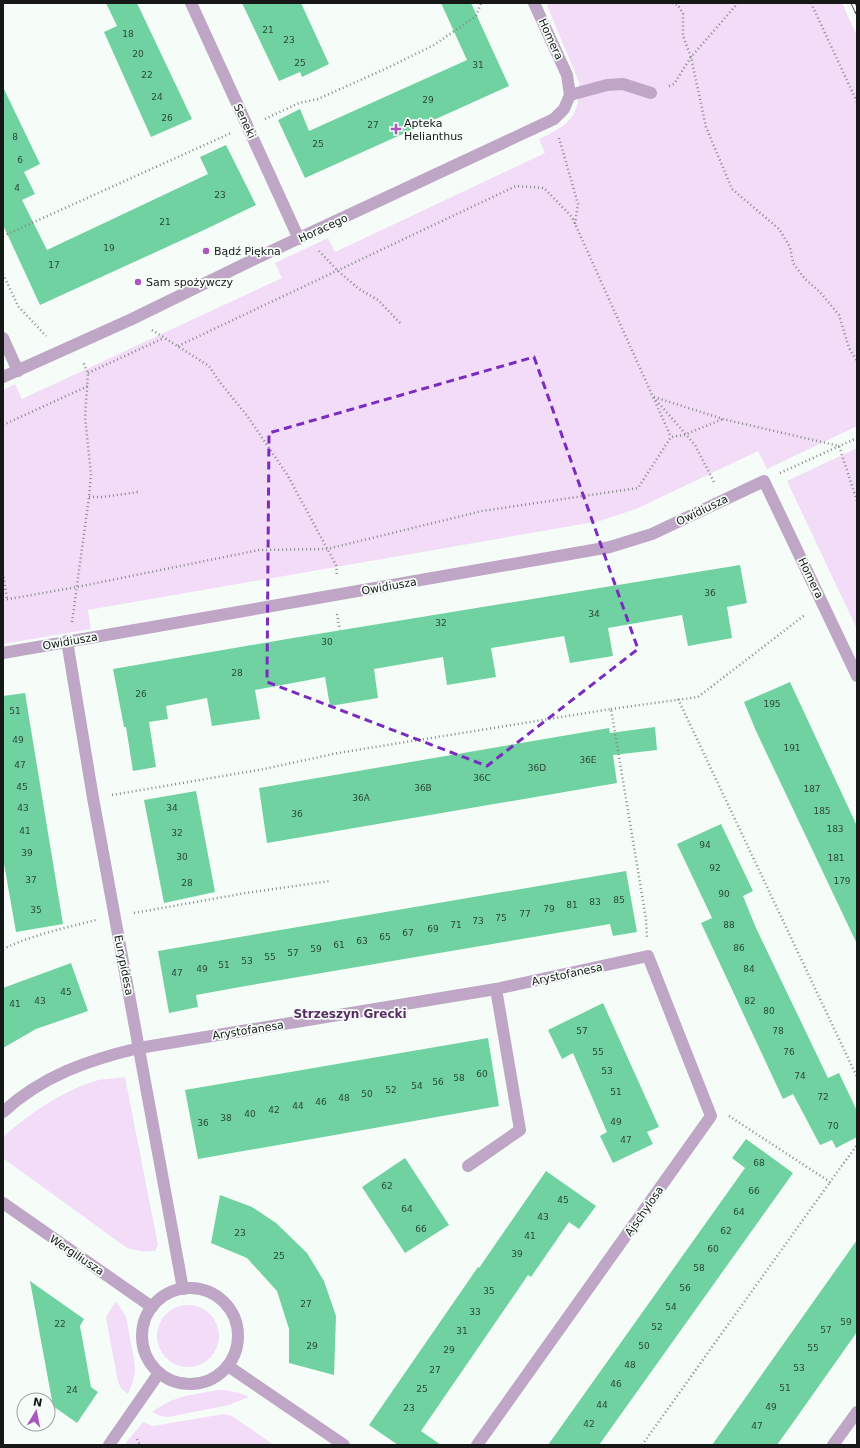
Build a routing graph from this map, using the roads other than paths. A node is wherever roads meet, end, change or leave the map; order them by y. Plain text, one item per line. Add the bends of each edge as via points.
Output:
1 (191, 3) edge
2 (534, 3) edge
3 (651, 93) road end
4 (570, 95) junction
5 (302, 237) junction
6 (3, 338) edge
7 (18, 371) junction
8 (3, 377) edge
9 (764, 481) joint
10 (68, 641) junction
11 (3, 653) edge
12 (857, 676) edge
13 (496, 989) junction
14 (139, 1048) junction
15 (3, 1112) edge
16 (711, 1116) joint
17 (468, 1166) dead end
18 (3, 1203) edge
19 (183, 1289) junction
20 (152, 1306) junction
21 (228, 1366) junction
22 (159, 1373) junction
23 (857, 1412) edge
24 (109, 1445) edge
25 (344, 1445) edge
26 (477, 1445) edge
27 (833, 1445) edge

1 - 5 street, Seneki
2 - 4 street, Homera via 567,75
3 - 4 street via 623,84 607,85
4 - 5 street, Horacego via 564,109 554,119
5 - 7 street, Horacego
6 - 7 street
7 - 8 street, Horacego
9 - 10 street, Owidiusza via 652,534 610,547
9 - 12 street, Homera
10 - 11 street, Owidiusza
10 - 14 street, Eurypidesa via 93,798
13 - 14 street, Arystofanesa
13 - 16 street, Arystofanesa via 648,956
13 - 17 street via 520,1130
14 - 15 street, Arystofanesa via 105,1056 62,1072
14 - 19 street, Eurypidesa
16 - 26 street, Ajschylosa
18 - 20 street, Wergiliusza
19 - 20 street via 163,1297
19 - 21 street via 202,1290 219,1298 232,1312 238,1330 237,1349
20 - 22 street via 145,1320 142,1339 147,1358
21 - 22 street via 214,1378 195,1384 176,1383
21 - 25 street
22 - 24 street
23 - 27 street

